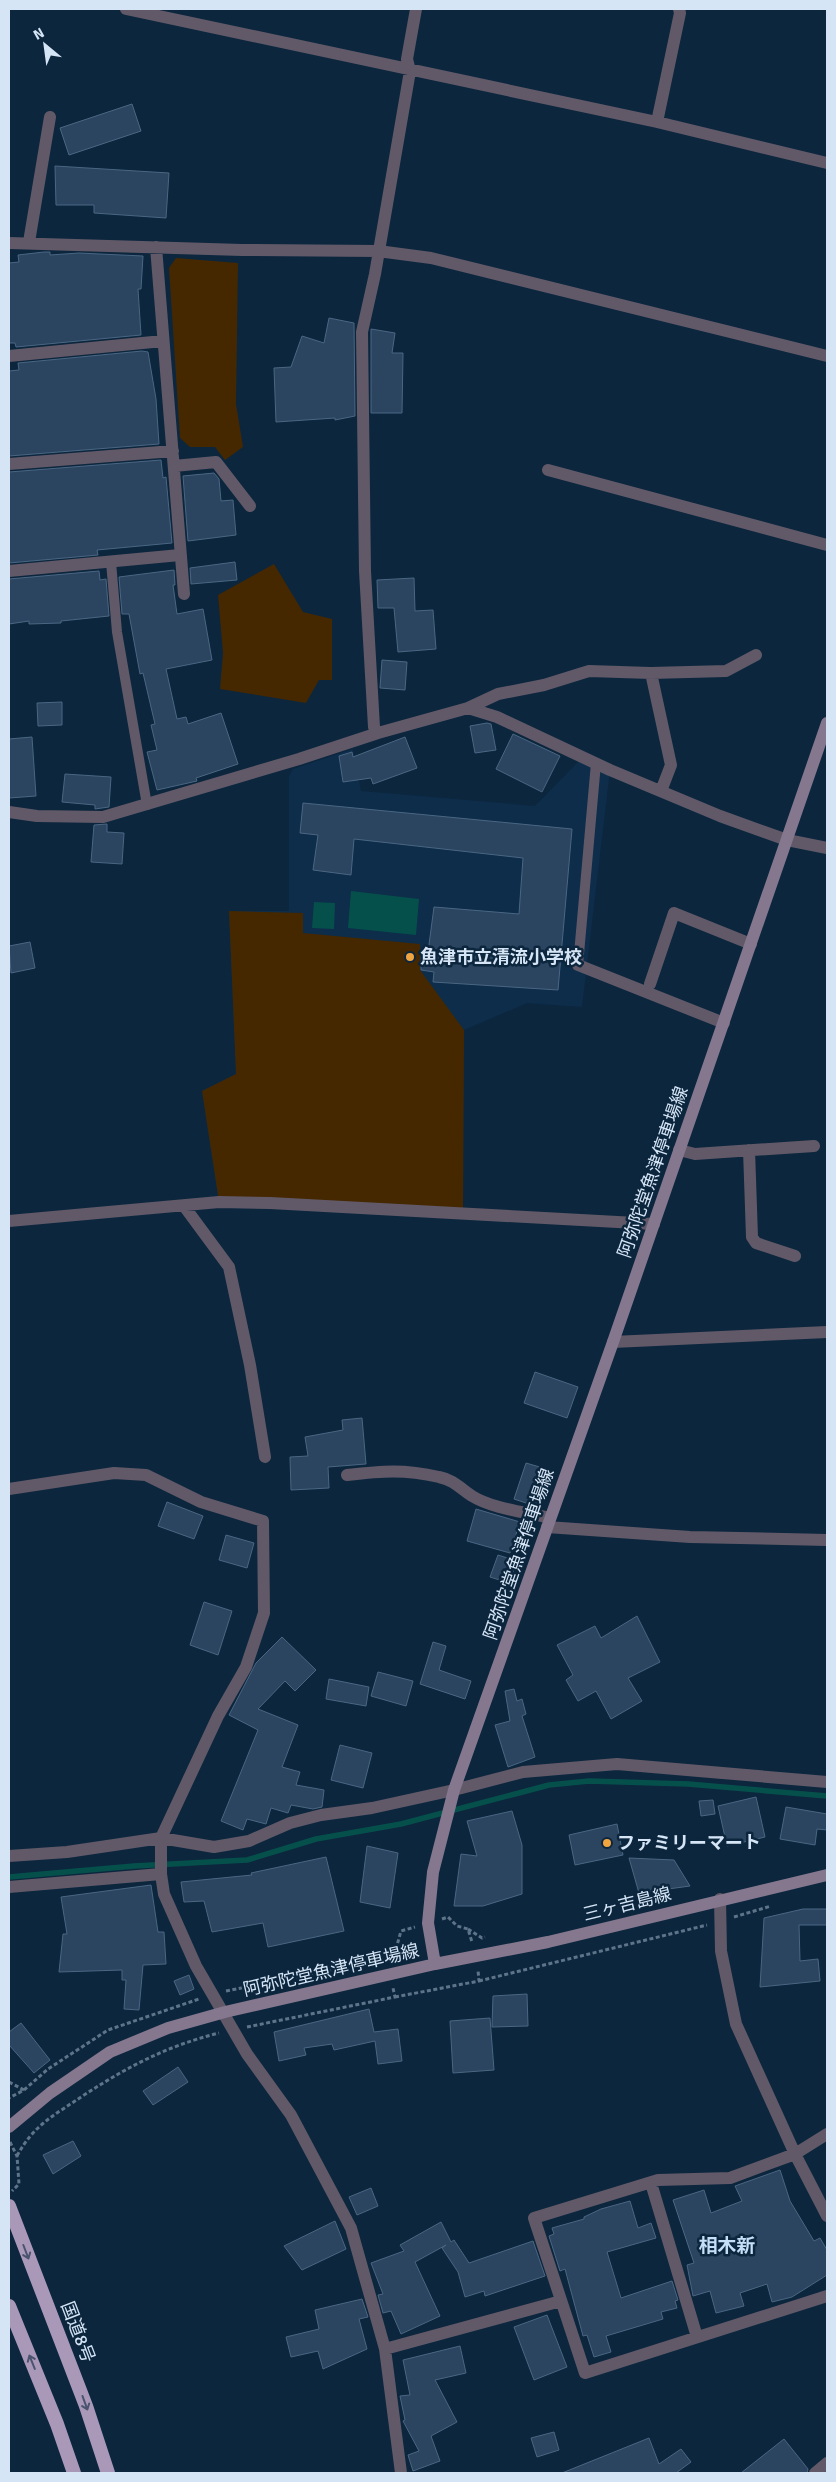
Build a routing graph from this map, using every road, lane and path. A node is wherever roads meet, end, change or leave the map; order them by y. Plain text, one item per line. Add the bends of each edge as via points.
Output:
1 (126, 9) edge
2 (416, 9) edge
3 (678, 9) edge
4 (410, 71) junction
5 (50, 117) dead end
6 (656, 122) junction
7 (827, 163) edge
8 (29, 242) junction
9 (9, 243) edge
10 (156, 246) junction
11 (378, 251) junction
12 (163, 341) junction
13 (9, 356) edge
14 (827, 356) edge
15 (173, 451) junction
16 (9, 464) edge
17 (174, 466) junction
18 (548, 470) dead end
19 (250, 506) dead end
20 (827, 545) edge
21 (180, 555) junction
22 (111, 562) junction
23 (9, 571) edge
24 (184, 594) dead end
25 (756, 656) dead end
26 (651, 673) junction
27 (468, 708) junction
28 (827, 723) edge
29 (378, 733) junction
30 (596, 762) junction
31 (661, 791) junction
32 (147, 804) junction
33 (9, 812) edge
34 (787, 840) junction
35 (827, 848) edge
36 (751, 944) junction
37 (578, 965) joint
38 (650, 984) dead end
39 (724, 1023) junction
40 (814, 1146) dead end
41 (679, 1150) junction
42 (749, 1150) junction
43 (184, 1206) junction
44 (9, 1221) edge
45 (654, 1224) junction
46 (795, 1256) dead end
47 (827, 1332) edge
48 (613, 1342) junction
49 (265, 1456) dead end
50 (347, 1475) dead end
51 (9, 1489) edge
52 (548, 1522) junction
53 (827, 1540) edge
54 (827, 1782) edge
55 (454, 1790) junction
56 (161, 1838) junction
57 (9, 1856) edge
58 (161, 1874) junction
59 (827, 1875) edge
60 (9, 1887) edge
61 (720, 1900) junction
62 (780, 1903) dead end
63 (721, 1922) junction
64 (435, 1964) junction
65 (479, 1981) dead end
66 (225, 2012) junction
67 (9, 2082) edge
68 (9, 2098) edge
69 (9, 2127) edge
70 (827, 2134) edge
71 (9, 2139) edge
72 (794, 2154) junction
73 (651, 2183) junction
74 (9, 2194) edge
75 (9, 2206) edge
76 (827, 2216) edge
77 (827, 2296) edge
78 (561, 2301) junction
79 (9, 2306) edge
80 (697, 2337) junction
81 (385, 2349) junction
82 (827, 2463) edge
83 (74, 2473) edge
84 (108, 2473) edge
85 (401, 2473) edge
86 (815, 2473) edge

1 - 4 street
2 - 4 street via 407,59
3 - 6 street via 680,13
4 - 6 street
4 - 11 street
5 - 8 street
6 - 7 street
8 - 9 street
8 - 10 street
10 - 11 street
10 - 12 street
11 - 14 street via 431,258
11 - 29 street via 362,332 365,571 374,727
12 - 13 street
12 - 15 street
15 - 16 street
15 - 17 street
17 - 19 street via 216,462
17 - 21 street
18 - 20 street
21 - 22 street
21 - 24 street
22 - 23 street
22 - 32 lane via 117,632
25 - 26 street via 726,671
26 - 27 street via 588,671 544,685 498,694
26 - 31 street via 671,765
27 - 29 street
27 - 30 street via 497,717
28 - 34 main road, 阿弥陀堂魚津停車場線
29 - 32 street
30 - 31 street
30 - 37 lane
31 - 34 street
32 - 33 street via 103,817 37,816
34 - 35 street
34 - 36 main road, 阿弥陀堂魚津停車場線
36 - 38 street via 674,913
36 - 39 main road, 阿弥陀堂魚津停車場線
37 - 39 street
39 - 41 main road, 阿弥陀堂魚津停車場線
40 - 42 street
41 - 42 street via 695,1154
41 - 45 main road, 阿弥陀堂魚津停車場線
42 - 46 street via 752,1236 756,1242
43 - 44 street
43 - 45 street via 219,1202 270,1203
43 - 49 street via 229,1267
45 - 48 main road, 阿弥陀堂魚津停車場線
47 - 48 street
48 - 52 main road, 阿弥陀堂魚津停車場線
50 - 52 street via 394,1470 439,1477 456,1482 472,1496
51 - 56 street via 114,1473 146,1475 201,1502 263,1521 264,1613 246,1667 214,1724
52 - 53 street via 690,1537
52 - 55 main road, 阿弥陀堂魚津停車場線
54 - 55 street via 617,1764 523,1772
55 - 56 street via 372,1808 321,1815 290,1823 249,1841 214,1847
55 - 64 main road, 阿弥陀堂魚津停車場線 via 434,1872 428,1923
56 - 57 street via 67,1852
56 - 58 street
58 - 60 street
58 - 66 street via 164,1894 196,1966
59 - 61 main road, 三ヶ吉島線
61 - 63 street
61 - 64 main road, 三ヶ吉島線 via 548,1942
62 - 63 path
63 - 65 path
63 - 72 street via 721,1951 736,2024
64 - 66 main road, 阿弥陀堂魚津停車場線
66 - 69 main road, 阿弥陀堂魚津停車場線 via 168,2028 110,2052 50,2093
66 - 81 street via 248,2054 292,2115 351,2228
67 - 68 path via 24,2090
70 - 72 street
71 - 74 path via 17,2156 18,2184
72 - 73 street via 730,2178
72 - 76 street
73 - 78 street via 534,2218
73 - 80 street
75 -> 84 highway, 国道8号 via 86,2406
77 - 80 street
78 - 80 street via 585,2373
78 - 81 street
83 -> 79 highway via 58,2424
81 - 85 street
82 - 86 street

